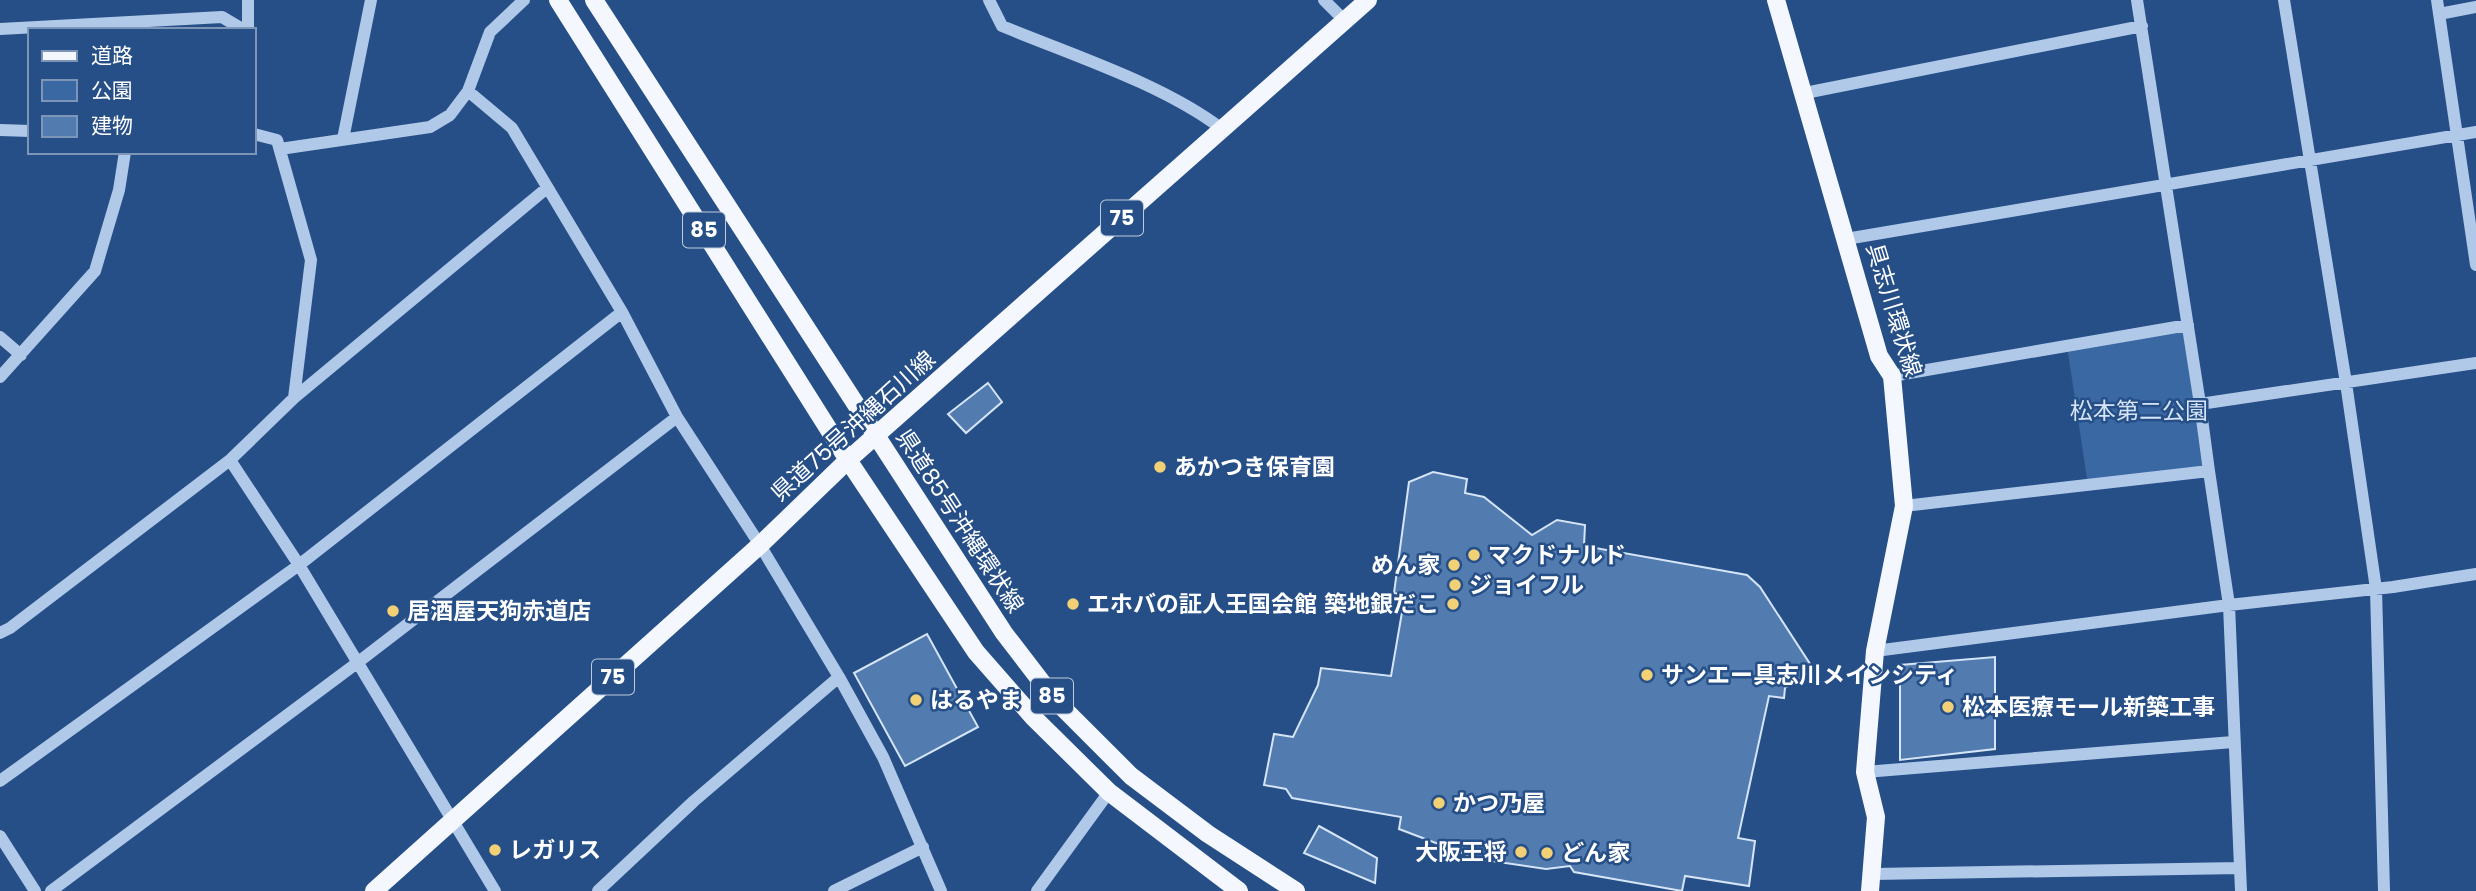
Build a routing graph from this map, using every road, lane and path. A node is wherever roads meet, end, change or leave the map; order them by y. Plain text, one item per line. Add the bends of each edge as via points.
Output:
1 (248, 0) edge
2 (371, 0) edge
3 (524, 0) edge
4 (558, 0) edge
5 (594, 0) edge
6 (989, 0) edge
7 (1324, 0) edge
8 (1368, 0) edge
9 (1776, 0) edge
10 (2137, 0) edge
11 (2284, 0) edge
12 (2437, 0) edge
13 (2476, 7) edge
14 (2439, 14) junction
15 (1345, 21) junction
16 (2142, 26) junction
17 (242, 28) edge
18 (246, 28) edge
19 (0, 29) edge
20 (468, 91) junction
21 (1805, 93) junction
22 (1222, 129) junction
23 (0, 130) edge
24 (28, 131) edge
25 (2476, 132) edge
26 (256, 135) edge
27 (2457, 135) junction
28 (343, 139) junction
29 (280, 149) junction
30 (125, 154) edge
31 (2310, 160) junction
32 (2166, 185) junction
33 (547, 188) junction
34 (1846, 239) junction
35 (2476, 265) edge
36 (622, 312) junction
37 (2188, 325) junction
38 (0, 338) edge
39 (21, 355) junction
40 (2476, 363) edge
41 (1892, 376) junction
42 (0, 377) edge
43 (2346, 383) junction
44 (294, 398) junction
45 (2200, 404) junction
46 (677, 417) junction
47 (876, 437) junction
48 (230, 460) junction
49 (848, 460) junction
50 (2209, 471) junction
51 (1904, 506) junction
52 (760, 545) junction
53 (299, 565) junction
54 (2476, 574) edge
55 (2375, 589) junction
56 (2228, 605) junction
57 (0, 633) edge
58 (1875, 651) junction
59 (357, 663) junction
60 (839, 677) junction
61 (2233, 742) junction
62 (1865, 772) junction
63 (0, 781) edge
64 (1109, 792) junction
65 (453, 820) junction
66 (0, 836) edge
67 (923, 847) junction
68 (2240, 868) junction
69 (1871, 882) edge
70 (35, 891) edge
71 (51, 891) edge
72 (374, 891) edge
73 (495, 891) edge
74 (598, 891) edge
75 (834, 891) edge
76 (941, 891) edge
77 (1037, 891) edge
78 (1238, 891) edge
79 (1296, 891) edge
80 (2241, 891) edge
81 (2384, 891) edge

1 - 18 street
2 - 28 street
3 - 20 street via 490,32
4 - 49 main road, 85
5 - 47 main road, 県道85号沖縄環状線 / 85
6 - 22 street via 1002,26 1147,86
7 - 15 street
8 - 15 main road, 県道75号沖縄石川線 / 75
9 - 21 main road, 具志川環状線
10 - 16 street
11 - 31 street
12 - 14 street
13 - 14 street
14 - 27 street
15 - 22 main road, 県道75号沖縄石川線 / 75
16 - 21 street
16 - 32 street
17 - 19 street via 222,17
20 - 28 street via 450,115 430,127
20 - 33 street via 512,128
21 - 34 main road, 具志川環状線
22 - 47 main road, 県道75号沖縄石川線 / 75
23 - 24 street
25 - 27 street
26 - 29 street via 276,140
27 - 31 street
27 - 35 street
28 - 29 street
29 - 44 street via 311,260
30 - 39 street via 95,271
31 - 32 street
31 - 43 street
32 - 34 street
32 - 37 street
33 - 36 street
33 - 44 street
34 - 41 main road, 具志川環状線 via 1879,356
36 - 46 street
36 - 53 street
37 - 41 street
37 - 45 street
38 - 39 street
39 - 42 street
40 - 43 street
41 - 51 main road, 具志川環状線
43 - 45 street
43 - 55 street
44 - 48 street
45 - 50 street
46 - 52 street
46 - 59 street
47 - 49 main road, 県道75号沖縄石川線 / 75
47 - 79 main road, 県道85号沖縄環状線 / 85 via 1004,634 1057,702 1131,776 1208,834
48 - 53 street
48 - 57 street
49 - 52 main road, 県道75号沖縄石川線 / 75
49 - 64 main road, 85 via 976,652
50 - 51 street
50 - 56 street
51 - 58 main road, 具志川環状線
52 - 60 street
52 - 65 main road, 県道75号沖縄石川線 / 75
53 - 59 street
53 - 63 street
54 - 55 street
55 - 56 street
55 - 81 street
56 - 58 street
56 - 61 street
58 - 62 main road, 具志川環状線
59 - 65 street
59 - 71 street
60 - 67 street via 883,757
60 - 74 street via 694,801
61 - 62 street
61 - 68 street
62 - 69 main road, 具志川環状線 via 1876,817
64 - 77 street
64 - 78 main road, 85
65 - 72 main road, 県道75号沖縄石川線 / 75
65 - 73 street
66 - 70 street
67 - 75 street
67 - 76 street
68 - 69 street
68 - 80 street

